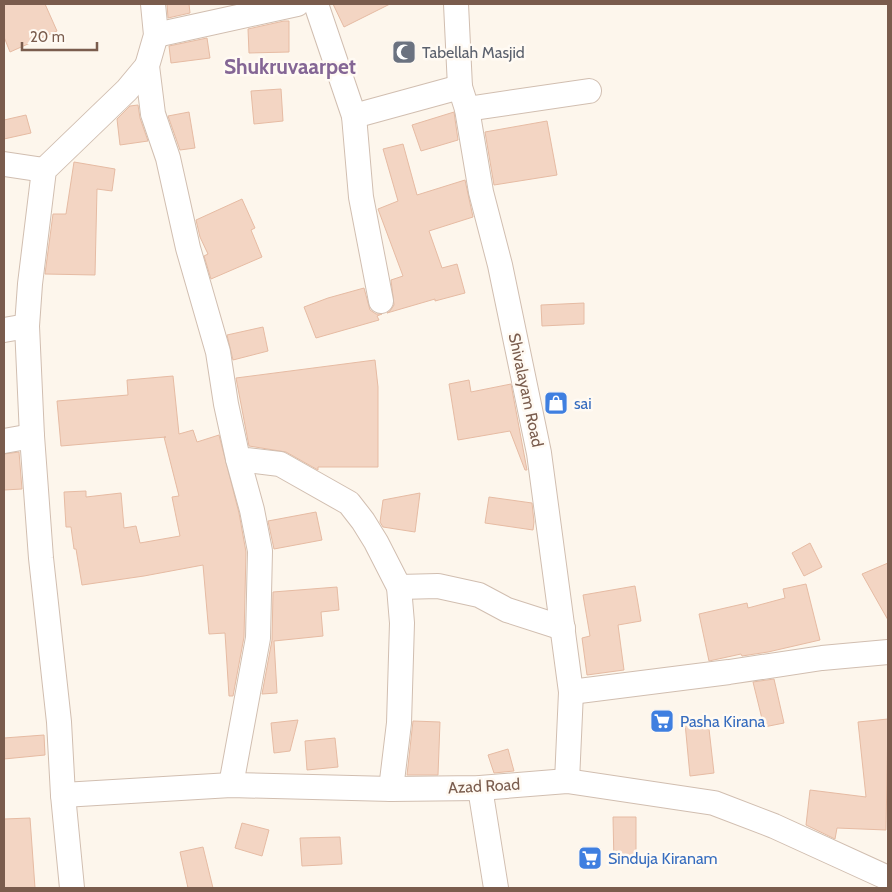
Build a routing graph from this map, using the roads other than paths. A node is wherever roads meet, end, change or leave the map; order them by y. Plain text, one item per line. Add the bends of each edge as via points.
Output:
1 (153, 4) edge
2 (297, 4) edge
3 (316, 4) edge
4 (456, 4) edge
5 (156, 35) junction
6 (147, 66) junction
7 (589, 91) dead end
8 (463, 98) junction
9 (354, 116) junction
10 (4, 164) edge
11 (44, 170) junction
12 (381, 301) dead end
13 (28, 326) junction
14 (4, 330) edge
15 (32, 436) junction
16 (4, 441) edge
17 (238, 460) junction
18 (399, 587) junction
19 (563, 628) junction
20 (888, 652) edge
21 (571, 692) junction
22 (567, 781) junction
23 (231, 785) junction
24 (480, 788) junction
25 (391, 789) junction
26 (63, 795) junction
27 (888, 878) edge
28 (72, 888) edge
29 (496, 888) edge

1 - 5 street
2 - 5 street
3 - 9 street
4 - 8 street, Shivalayam Road
5 - 6 street
6 - 11 street via 128,90
6 - 17 street via 153,114 168,158 188,248 218,352
7 - 8 street
8 - 9 street
8 - 19 street, Shivalayam Road via 539,453
9 - 12 street via 362,197
10 - 11 street
11 - 13 street
13 - 14 street
13 - 15 street
15 - 16 street
15 - 26 street
17 - 18 street via 280,464 349,503 376,542
17 - 23 street via 260,551 258,638
18 - 19 street via 438,586 479,595 507,610
18 - 25 street via 402,623 399,723
19 - 21 street, Shivalayam Road
20 - 21 street
21 - 22 street, Shivalayam Road
22 - 24 street, Azad Road
22 - 27 street, Azad Road via 714,803 774,826
23 - 25 street, Azad Road
23 - 26 street, Azad Road
24 - 25 street, Azad Road
24 - 29 street
26 - 28 street

